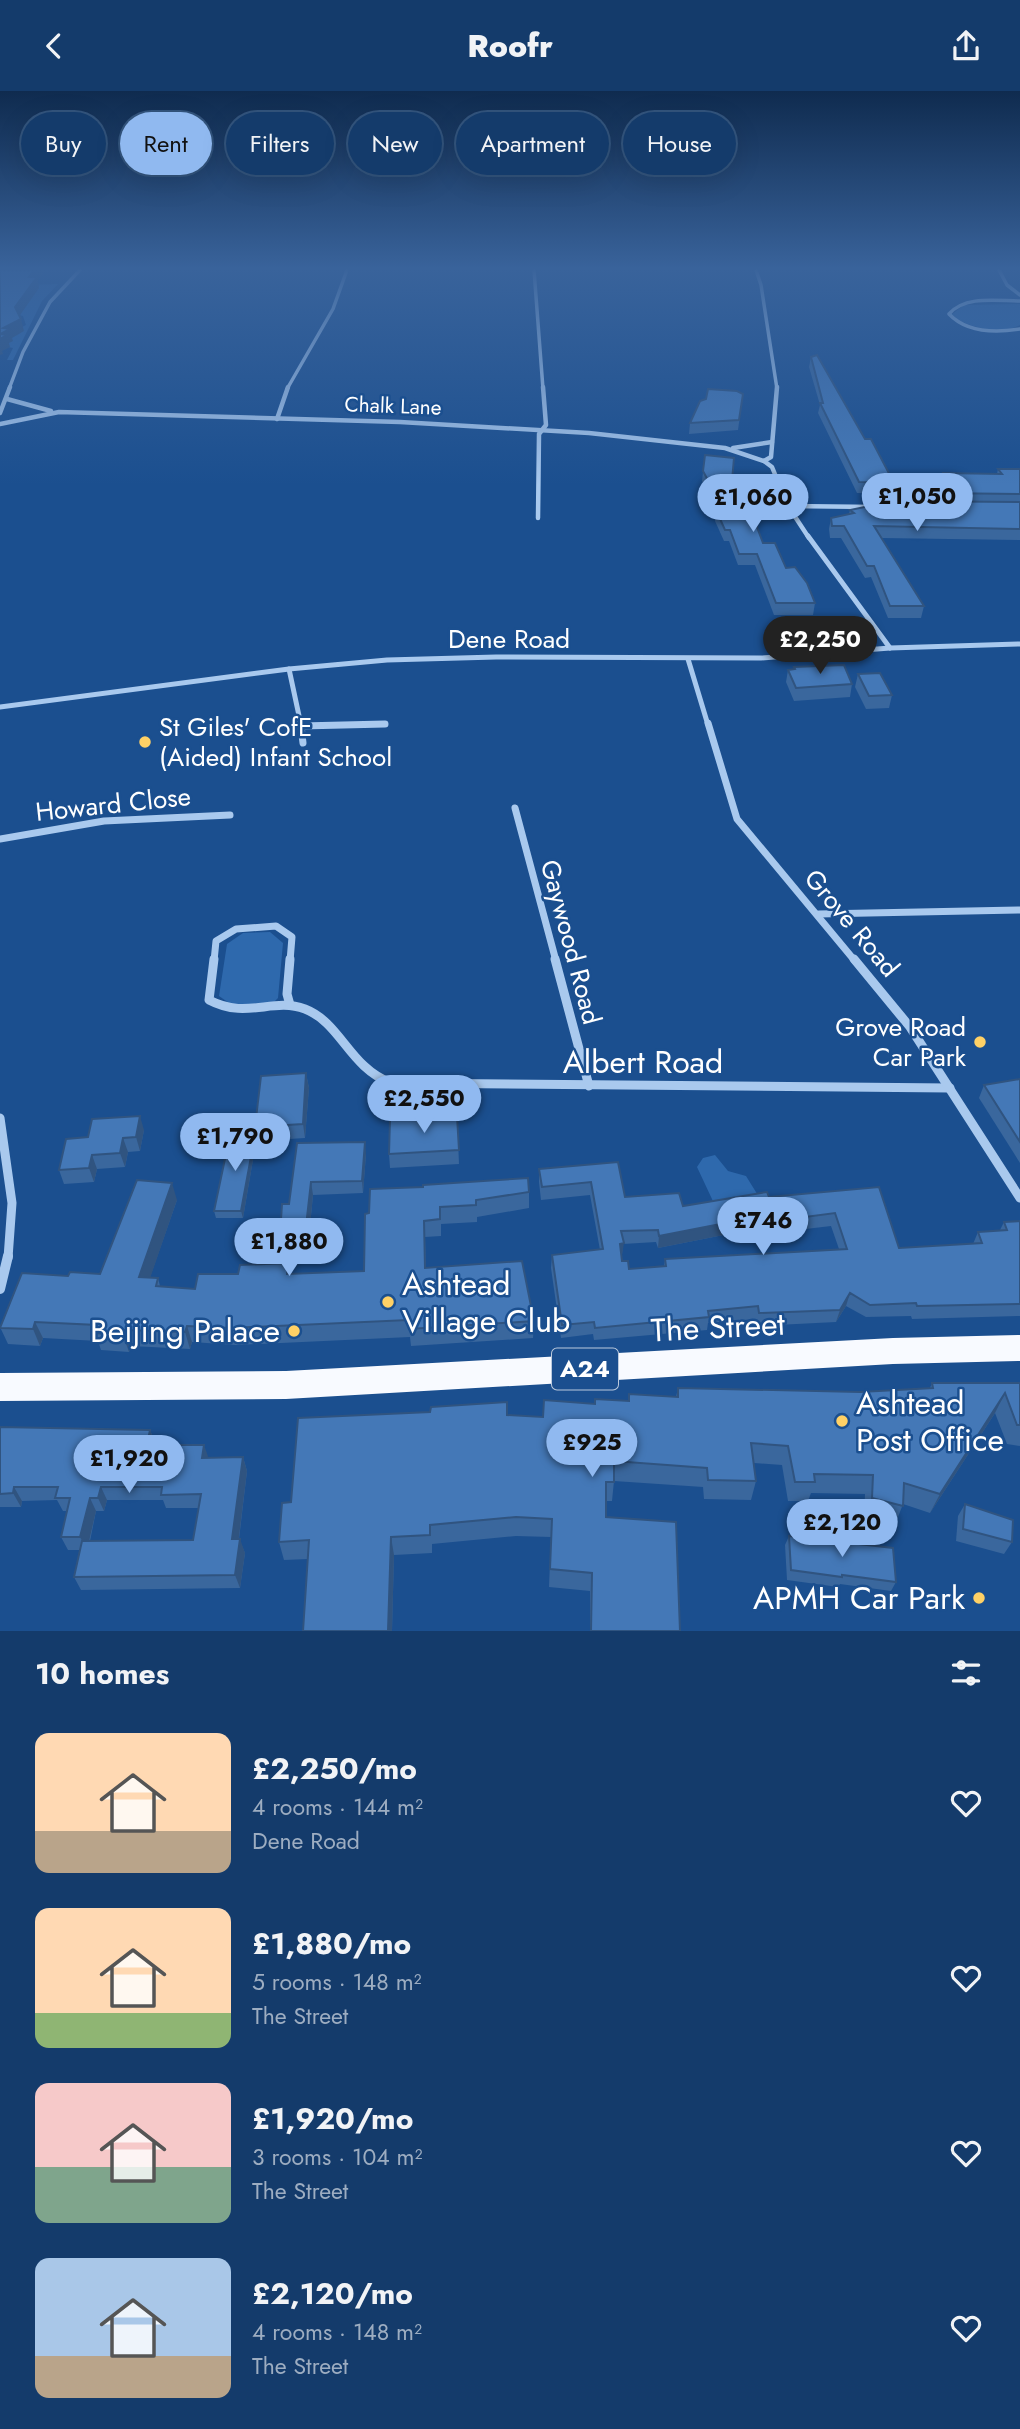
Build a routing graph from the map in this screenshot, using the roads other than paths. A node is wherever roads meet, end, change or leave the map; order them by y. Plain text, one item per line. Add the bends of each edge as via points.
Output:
1 (28, 342) edge
2 (313, 342) edge
3 (541, 342) edge
4 (770, 342) edge
5 (7, 399) junction
6 (59, 412) junction
7 (0, 413) edge
8 (277, 419) junction
9 (0, 424) edge
10 (543, 430) junction
11 (772, 442) junction
12 (725, 448) junction
13 (764, 460) junction
14 (788, 506) junction
15 (884, 507) edge
16 (538, 518) dead end
17 (1020, 644) edge
18 (890, 647) junction
19 (688, 659) junction
20 (289, 669) junction
21 (0, 707) edge
22 (385, 724) dead end
23 (301, 726) junction
24 (303, 743) dead end
25 (515, 808) dead end
26 (230, 815) dead end
27 (0, 839) edge
28 (1020, 910) edge
29 (819, 915) junction
30 (290, 1005) junction
31 (589, 1086) junction
32 (950, 1088) junction
33 (0, 1118) edge
34 (1020, 1198) edge
35 (0, 1289) edge
36 (1020, 1348) edge
37 (0, 1387) edge

1 - 5 street
2 - 8 street via 292,374
3 - 10 street
4 - 11 street via 777,384
5 - 6 street, Chalk Lane
5 - 7 street
6 - 8 street, Chalk Lane
6 - 9 street, Chalk Lane
8 - 10 street, Chalk Lane
10 - 12 street, Chalk Lane
10 - 16 street via 539,434
11 - 12 street, Chalk Lane
11 - 13 street via 771,457
12 - 13 street, Chalk Lane
13 - 14 street via 772,467
14 - 15 street
14 - 18 street
17 - 18 street, Dene Road
18 - 19 street, Dene Road via 808,656
19 - 20 street, Dene Road via 419,658
19 - 29 street, Grove Road via 737,819
20 - 21 street, Dene Road
20 - 23 street
22 - 23 street
23 - 24 street
25 - 31 street, Gaywood Road
26 - 27 street, Howard Close via 104,821
28 - 29 street
29 - 32 street, Grove Road via 910,1027
30 - 30 street via 224,1011 209,1000 216,941 236,929 276,926 292,937
30 - 31 street, Albert Road via 322,1019 367,1073 391,1083
31 - 32 street, Albert Road
32 - 34 street, Grove Road
33 - 35 street via 13,1219 12,1247
36 - 37 highway, The Street / A24 via 286,1385

